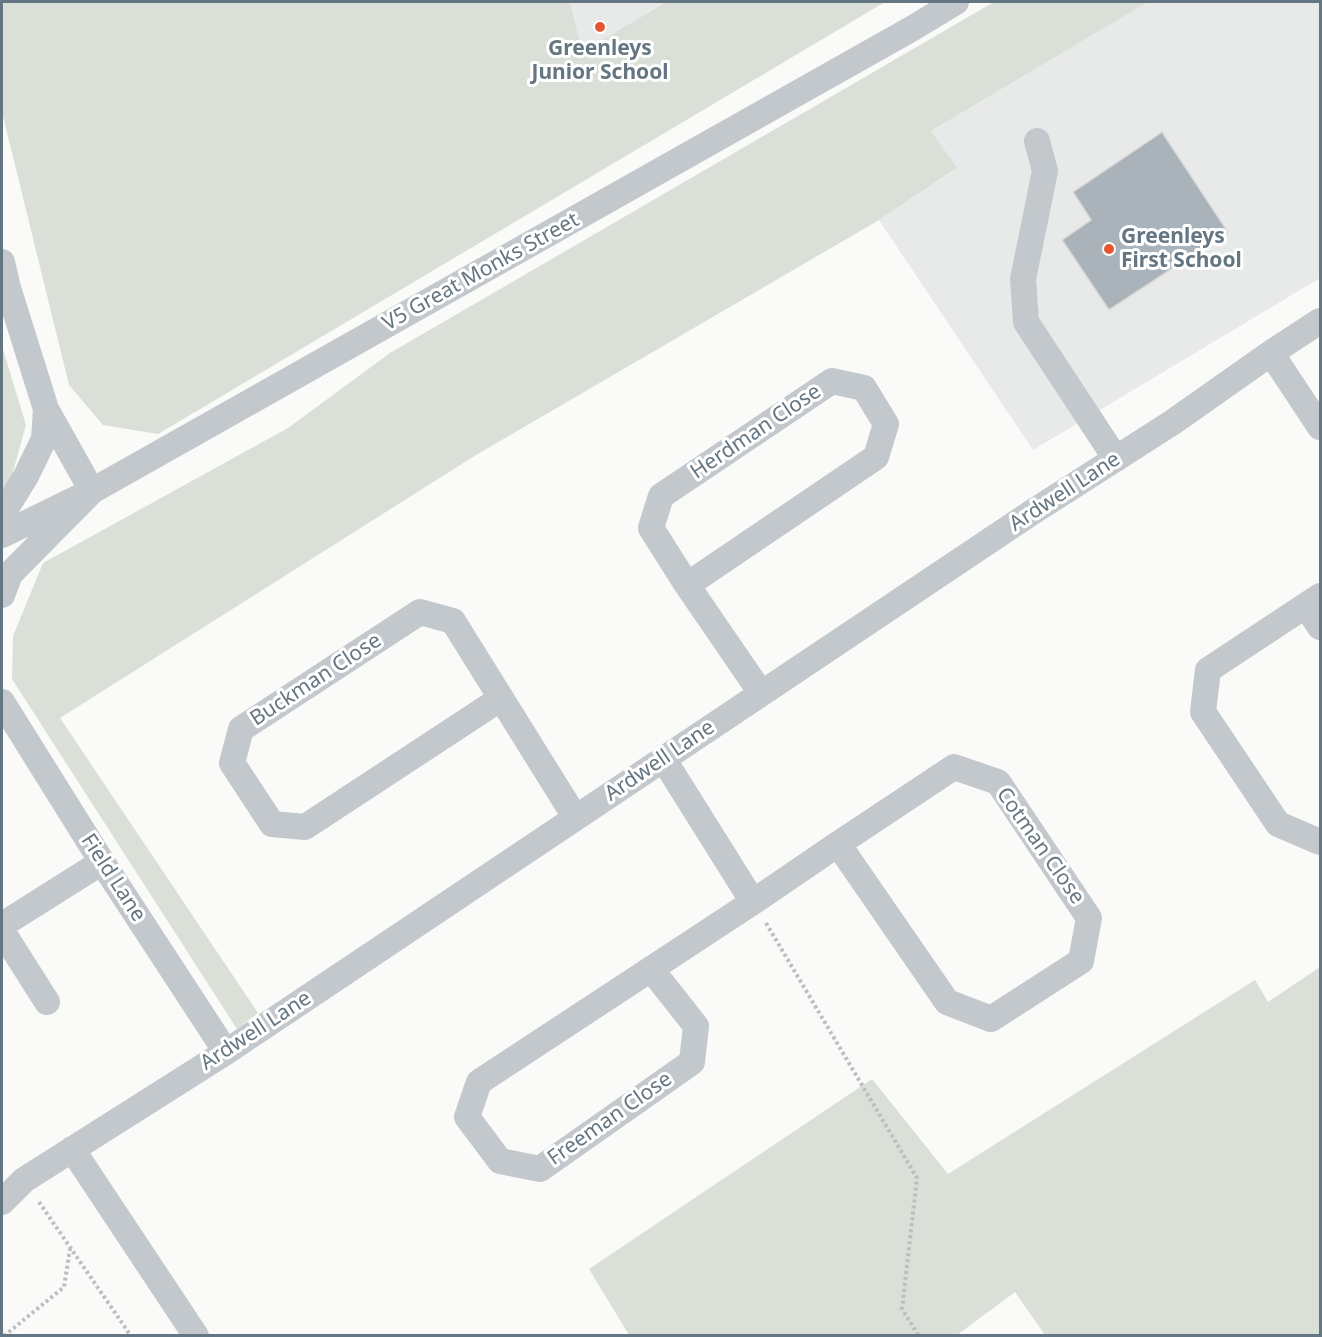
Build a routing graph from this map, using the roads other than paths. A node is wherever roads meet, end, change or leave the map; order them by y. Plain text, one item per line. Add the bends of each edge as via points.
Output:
1 (956, 2) edge
2 (1037, 141) dead end
3 (2, 262) edge
4 (4, 290) edge
5 (1320, 321) edge
6 (1271, 353) junction
7 (46, 409) junction
8 (1320, 427) edge
9 (1116, 459) junction
10 (92, 491) junction
11 (2, 515) edge
12 (2, 535) edge
13 (687, 585) junction
14 (2, 595) edge
15 (1313, 601) edge
16 (1320, 627) edge
17 (761, 693) junction
18 (500, 699) junction
19 (2, 702) edge
20 (664, 760) junction
21 (575, 817) junction
22 (1320, 843) edge
23 (838, 844) junction
24 (102, 862) junction
25 (753, 902) junction
26 (2, 925) edge
27 (2, 932) edge
28 (651, 969) junction
29 (47, 1002) dead end
30 (226, 1052) junction
31 (72, 1149) junction
32 (2, 1202) edge
33 (196, 1335) edge

1 - 10 street, V5 Great Monks Street
2 - 9 street via 1045,171 1023,279 1026,322
3 - 4 street
4 - 7 street
5 - 6 street, Ardwell Lane
6 - 8 street
6 - 9 street, Ardwell Lane
7 - 10 street
7 - 11 street via 44,439
9 - 17 street, Ardwell Lane
10 - 12 street, V5 Great Monks Street
10 - 14 street via 10,574
13 - 13 street, Herdman Close via 651,528 661,496 832,381 864,388 886,424 876,457
13 - 17 street, Herdman Close
15 - 16 street
15 - 22 street via 1208,670 1203,712 1278,824
17 - 20 street, Ardwell Lane
18 - 18 street, Buckman Close via 453,621 420,612 241,729 232,763 272,824 305,827
18 - 21 street, Buckman Close
19 - 24 street, Field Lane
20 - 21 street, Ardwell Lane
20 - 25 street
21 - 30 street, Ardwell Lane
23 - 23 street, Cotman Close via 954,767 998,782 1089,918 1081,961 991,1019 947,1002
23 - 25 street, Cotman Close
24 - 26 street
24 - 30 street, Field Lane
25 - 28 street, Freeman Close
27 - 29 street
28 - 28 street, Freeman Close via 479,1082 467,1117 500,1161 540,1169 692,1062 696,1026
30 - 31 street, Ardwell Lane
31 - 32 street, Ardwell Lane via 24,1180
31 - 33 street

